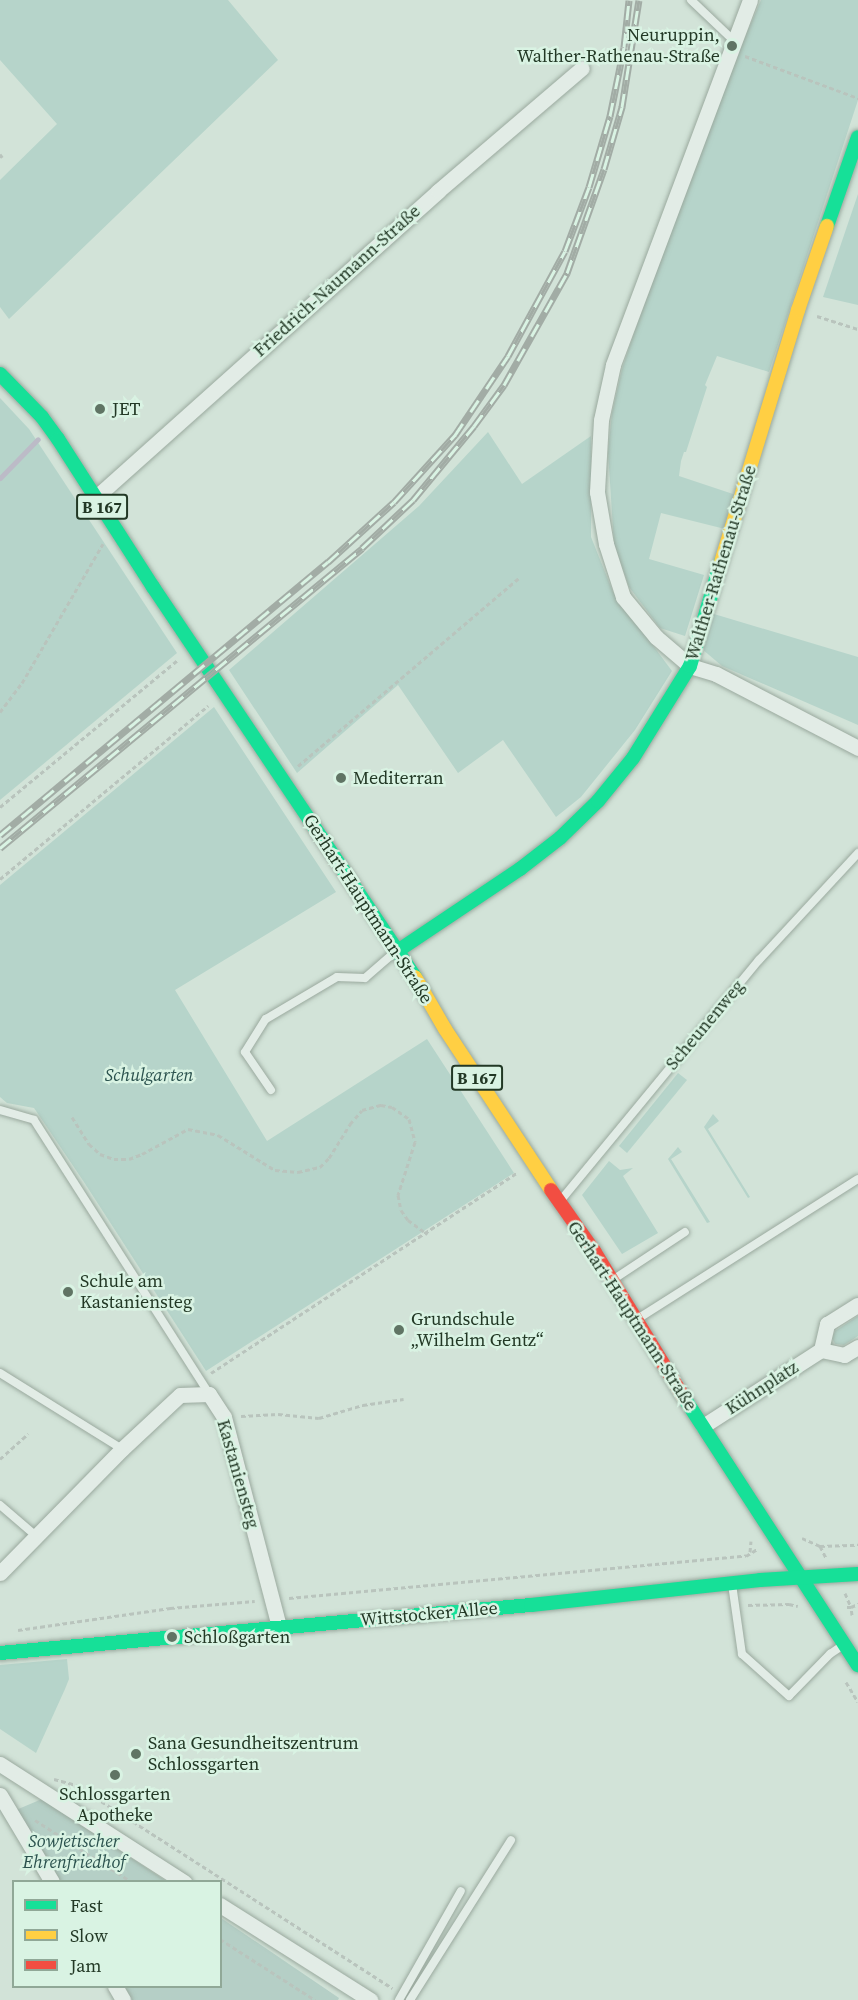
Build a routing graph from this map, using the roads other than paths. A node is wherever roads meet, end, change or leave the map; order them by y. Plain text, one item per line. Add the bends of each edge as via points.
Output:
1 (691, 0) edge
2 (750, 0) edge
3 (732, 46) junction
4 (582, 68) dead end
5 (858, 137) edge
6 (0, 374) edge
7 (95, 498) junction
8 (690, 666) junction
9 (858, 748) edge
10 (858, 853) edge
11 (399, 950) junction
12 (271, 1090) dead end
13 (0, 1110) edge
14 (858, 1179) edge
15 (559, 1203) junction
16 (685, 1233) dead end
17 (613, 1280) junction
18 (858, 1305) edge
19 (635, 1320) junction
20 (858, 1347) edge
21 (821, 1350) junction
22 (0, 1373) edge
23 (209, 1394) junction
24 (703, 1426) junction
25 (122, 1449) junction
26 (0, 1505) edge
27 (34, 1535) junction
28 (0, 1573) edge
29 (858, 1574) edge
30 (803, 1577) junction
31 (732, 1583) junction
32 (279, 1627) junction
33 (846, 1644) junction
34 (0, 1653) edge
35 (858, 1665) edge
36 (0, 1764) edge
37 (4, 1802) edge
38 (511, 1840) dead end
39 (51, 1880) edge
40 (182, 1880) edge
41 (461, 1891) dead end
42 (222, 1906) edge
43 (348, 1994) edge
44 (400, 1997) edge
45 (370, 2000) edge
46 (410, 2000) edge

1 - 3 lane
2 - 3 street
3 - 8 street via 613,365 601,431 597,492 606,544 623,597 656,638
4 - 7 street, Friedrich-Naumann-Straße via 438,190
5 - 8 main road, Walther-Rathenau-Straße via 798,310
6 - 7 main road, Gerhart-Hauptmann-Straße / B 167 via 42,417
7 - 11 main road, Gerhart-Hauptmann-Straße / B 167
8 - 9 street via 716,674
8 - 11 main road, Walther-Rathenau-Straße via 633,758 561,838
10 - 15 lane, Scheunenweg via 759,960
11 - 12 lane via 364,978 337,977 266,1019 245,1052
11 - 15 main road, Gerhart-Hauptmann-Straße / B 167
13 - 23 lane via 34,1120
14 - 19 lane
15 - 17 main road, Gerhart-Hauptmann-Straße / B 167
16 - 17 lane
17 - 19 main road, Gerhart-Hauptmann-Straße / B 167
18 - 21 street via 827,1324
19 - 24 main road, Gerhart-Hauptmann-Straße / B 167
20 - 21 street via 844,1355
21 - 24 street, Kühnplatz
22 - 25 lane
23 - 25 street via 180,1395
23 - 32 street, Kastaniensteg via 224,1417
24 - 30 main road, Gerhart-Hauptmann-Straße / B 167 via 766,1527
25 - 27 street
26 - 27 lane
27 - 28 street
29 - 30 main road, Wittstocker Allee
30 - 31 main road, Wittstocker Allee
30 - 33 main road, Gerhart-Hauptmann-Straße / B 167
31 - 32 main road, Wittstocker Allee
31 - 33 lane via 742,1654 789,1696 830,1654
32 - 34 main road, Wittstocker Allee
33 - 35 main road, Gerhart-Hauptmann-Straße / B 167
36 - 40 street
37 - 39 street
38 - 46 lane
41 - 44 lane
42 - 43 street
43 - 45 street

